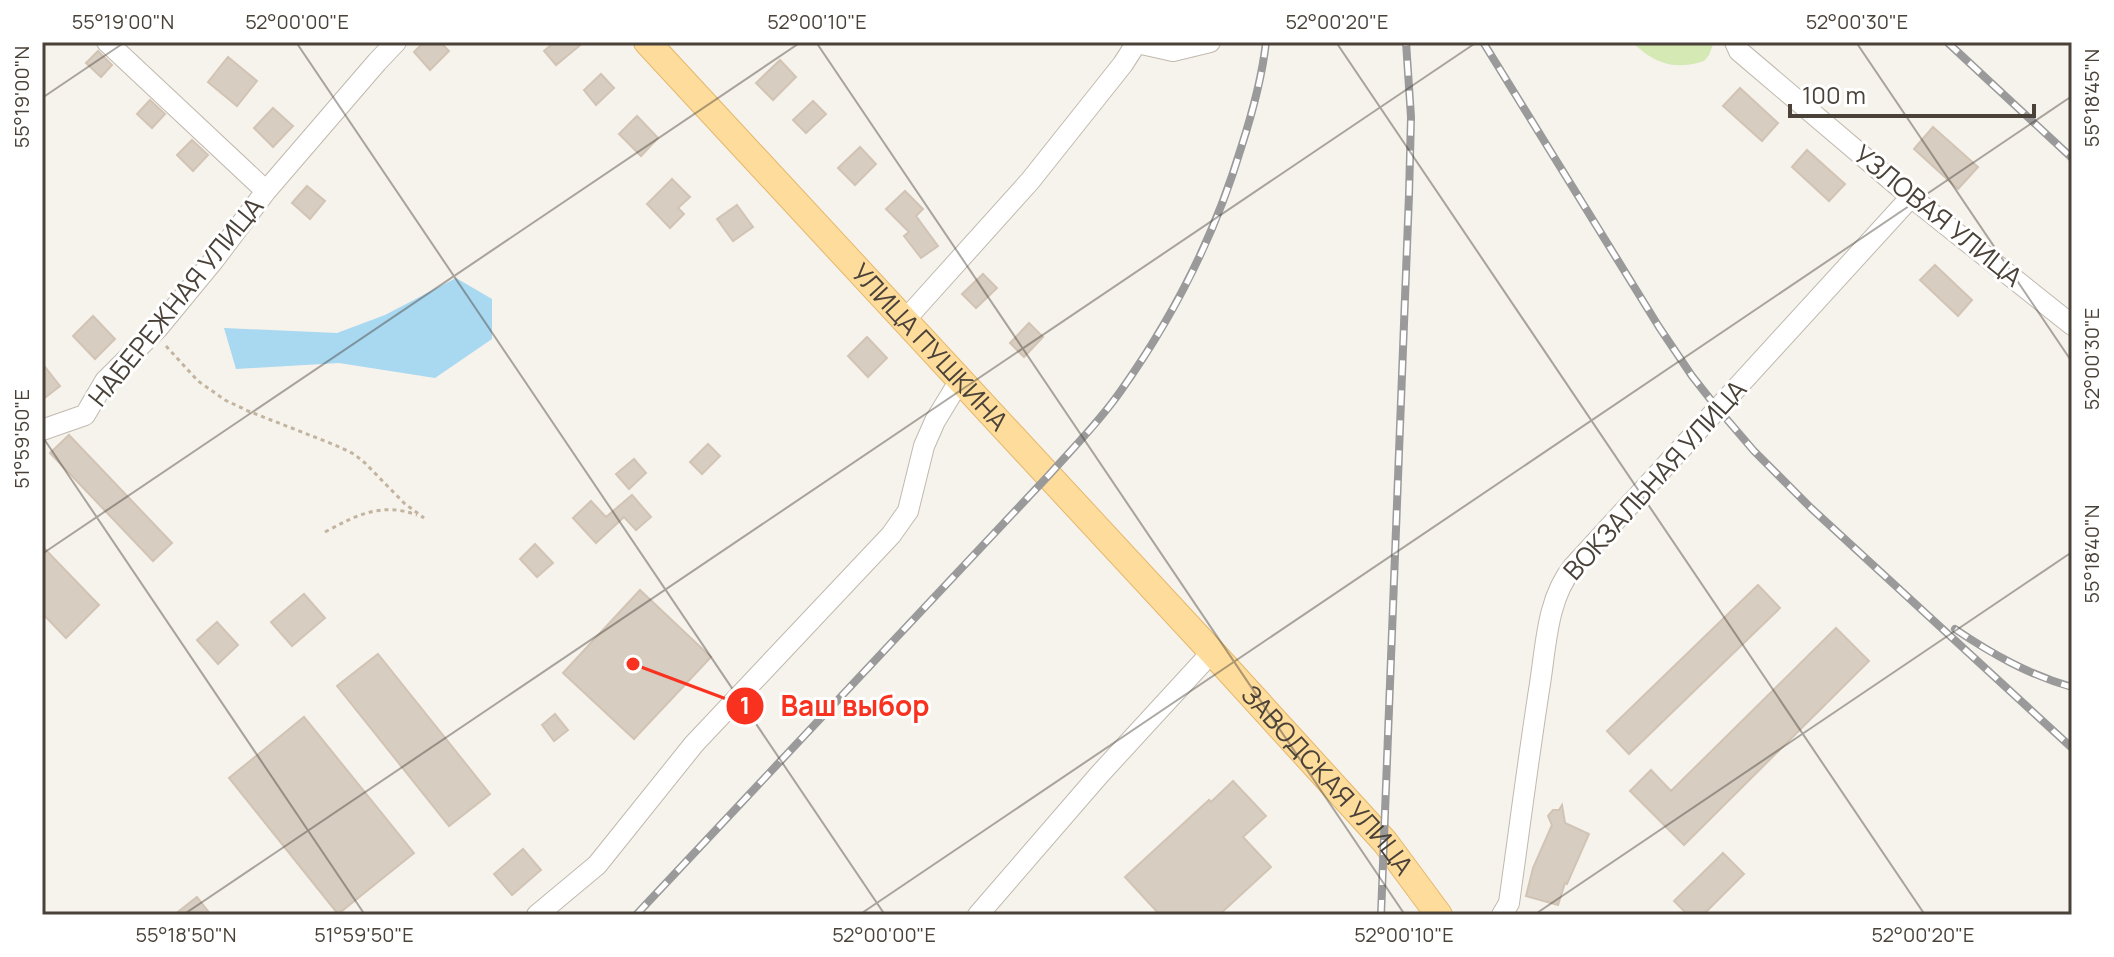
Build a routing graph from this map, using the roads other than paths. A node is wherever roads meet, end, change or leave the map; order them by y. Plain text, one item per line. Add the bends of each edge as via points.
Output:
1 (107, 42) edge
2 (396, 42) edge
3 (647, 42) edge
4 (1137, 42) edge
5 (1210, 42) edge
6 (1735, 42) edge
7 (266, 191) junction
8 (1911, 197) junction
9 (905, 320) junction
10 (2072, 325) edge
11 (960, 380) junction
12 (42, 430) edge
13 (1212, 652) junction
14 (537, 915) edge
15 (978, 915) edge
16 (1439, 915) edge
17 (1502, 915) edge

1 - 7 street, НАБЕРЕЖНАЯ УЛИЦА
2 - 7 street, НАБЕРЕЖНАЯ УЛИЦА
3 - 9 main road, УЛИЦА ПУШКИНА
4 - 5 street via 1173,51
4 - 9 street via 1030,181
6 - 8 street, УЗЛОВАЯ УЛИЦА via 1739,51
7 - 12 street, НАБЕРЕЖНАЯ УЛИЦА via 154,332 105,381 85,415
8 - 10 street, УЗЛОВАЯ УЛИЦА
8 - 17 street, ВОКЗАЛЬНАЯ УЛИЦА via 1562,581 1550,621 1509,903
9 - 11 main road, УЛИЦА ПУШКИНА
11 - 13 main road, УЛИЦА ПУШКИНА
11 - 14 street via 935,421 908,511 891,535 694,744 597,865
13 - 15 street
13 - 16 main road, ЗАВОДСКАЯ УЛИЦА via 1385,842

